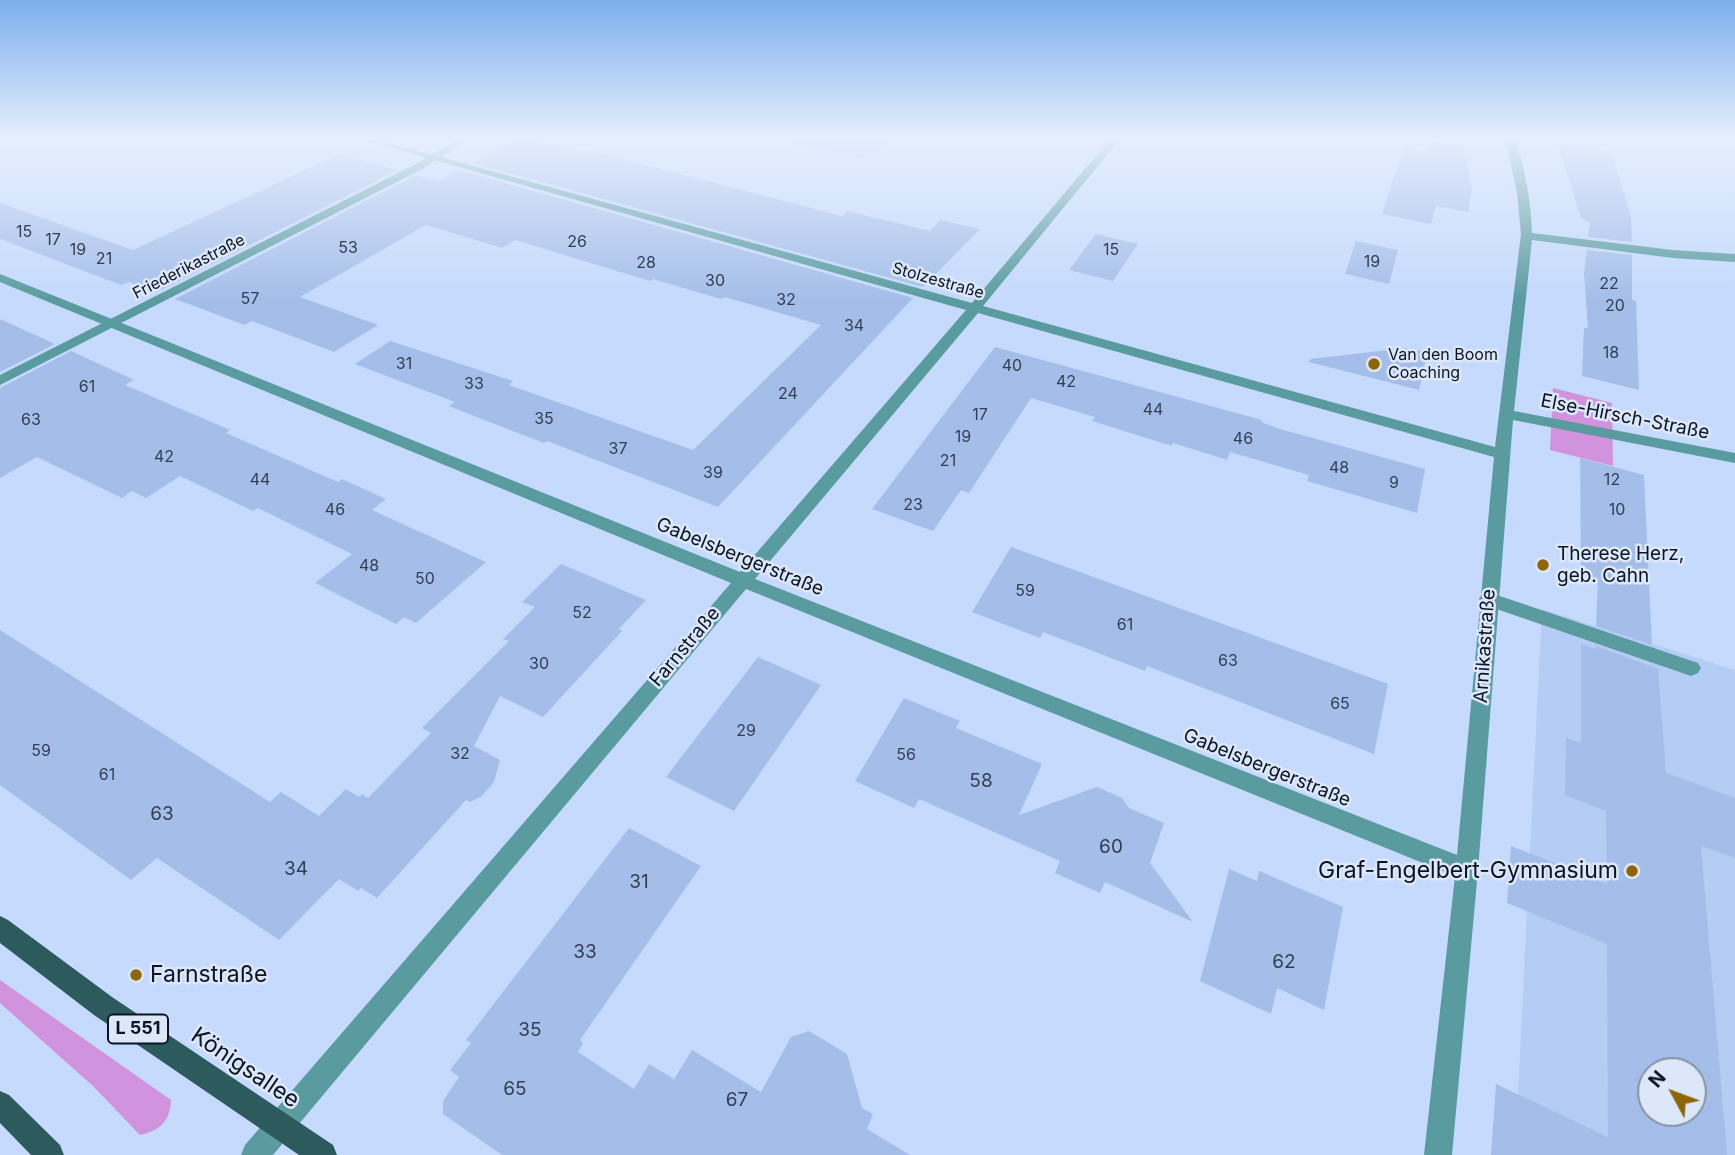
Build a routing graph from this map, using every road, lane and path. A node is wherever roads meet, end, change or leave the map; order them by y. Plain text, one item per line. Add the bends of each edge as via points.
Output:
1 (366, 193) edge
2 (562, 193) edge
3 (1070, 193) edge
4 (1521, 193) edge
5 (1527, 236) junction
6 (1735, 258) edge
7 (0, 278) edge
8 (974, 309) junction
9 (112, 324) junction
10 (0, 381) edge
11 (1507, 414) junction
12 (1502, 454) junction
13 (1735, 458) edge
14 (741, 580) junction
15 (1488, 599) junction
16 (1691, 668) dead end
17 (1467, 870) junction
18 (0, 928) edge
19 (0, 1104) edge
20 (280, 1126) junction
21 (50, 1155) edge
22 (255, 1155) edge
23 (323, 1155) edge
24 (1438, 1155) edge

1 - 9 street, Friederikastraße
2 - 8 street, Stolzestraße
3 - 8 street, Farnstraße
4 - 5 street, Arnikastraße
5 - 6 street
5 - 11 street, Arnikastraße
7 - 9 street, Gabelsbergerstraße
8 - 12 street, Stolzestraße
8 - 14 street, Farnstraße
9 - 10 street, Friederikastraße
9 - 14 street, Gabelsbergerstraße
11 - 12 street, Arnikastraße
11 - 13 street, Else-Hirsch-Straße
12 - 15 street, Arnikastraße
14 - 17 street, Gabelsbergerstraße
14 - 20 street, Farnstraße
15 - 16 street
15 - 17 street, Arnikastraße
17 - 24 street, Arnikastraße
18 - 20 main road, Königsallee / L 551 via 103,1006
19 - 21 main road
20 - 22 street, Farnstraße
20 - 23 main road, Königsallee / L 551

